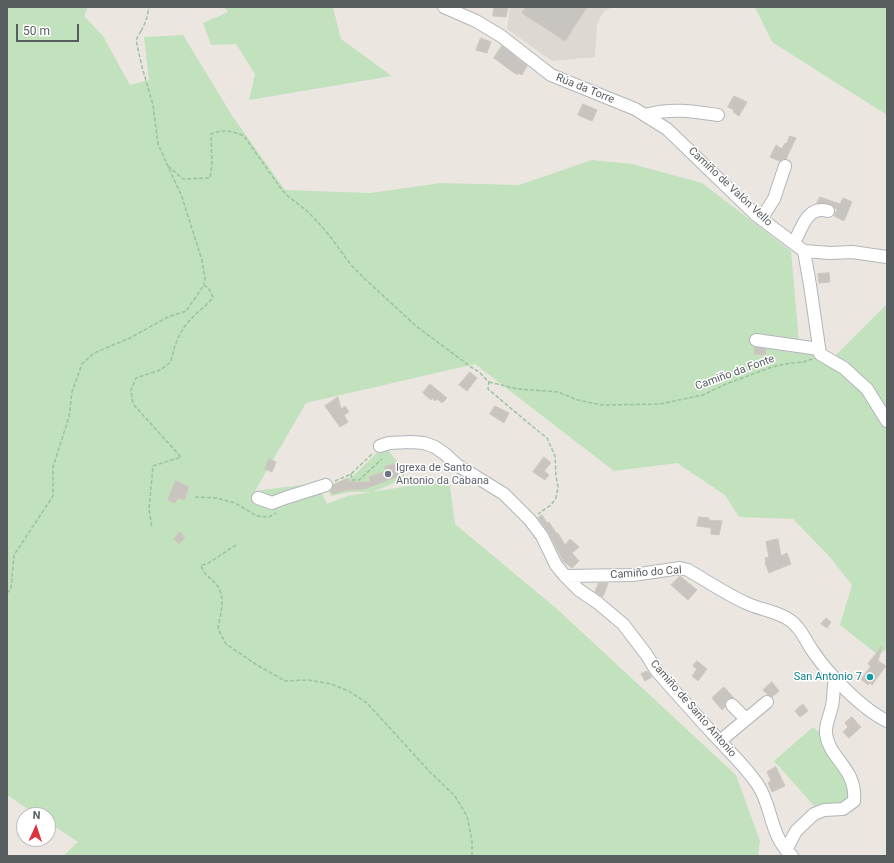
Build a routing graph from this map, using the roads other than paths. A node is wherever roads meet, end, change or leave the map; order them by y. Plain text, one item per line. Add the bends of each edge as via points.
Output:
1 (444, 7) edge
2 (645, 115) junction
3 (718, 115) dead end
4 (667, 129) joint
5 (785, 166) dead end
6 (828, 211) dead end
7 (761, 219) junction
8 (799, 247) junction
9 (887, 257) edge
10 (756, 340) dead end
11 (820, 352) junction
12 (887, 421) edge
13 (380, 446) road end
14 (326, 485) dead end
15 (258, 498) dead end
16 (565, 576) junction
17 (835, 679) junction
18 (767, 702) dead end
19 (732, 705) dead end
20 (746, 719) junction
21 (887, 720) edge
22 (720, 740) junction
23 (789, 853) edge

1 - 2 street, Rúa da Torre via 476,21 501,36 551,75
2 - 3 street via 681,110
2 - 4 street, Rúa da Torre
4 - 7 street, Camiño de Valón Vello
5 - 7 street via 774,199
6 - 8 street via 820,209 811,212
7 - 8 street, Camiño de Valón Vello
8 - 9 street via 830,253 852,252
8 - 11 street via 810,285
10 - 11 street
11 - 12 street via 844,368 867,389
13 - 16 street, Camiño de Santo Antonio via 389,443 424,443 446,454 457,465 504,494 542,536 556,565
14 - 15 street via 272,503
16 - 17 street, Camiño do Cal via 633,575 680,568 688,570 746,604 792,621
16 - 22 street, Camiño de Santo Antonio via 623,624 656,670
17 - 21 street, Camiño do Cal via 867,708
17 - 23 street via 826,734 833,751 853,783 854,801 843,809 824,810 814,814 796,831
18 - 20 street
19 - 20 street
20 - 22 street
22 - 23 street, Camiño de Santo Antonio via 759,786 775,832

